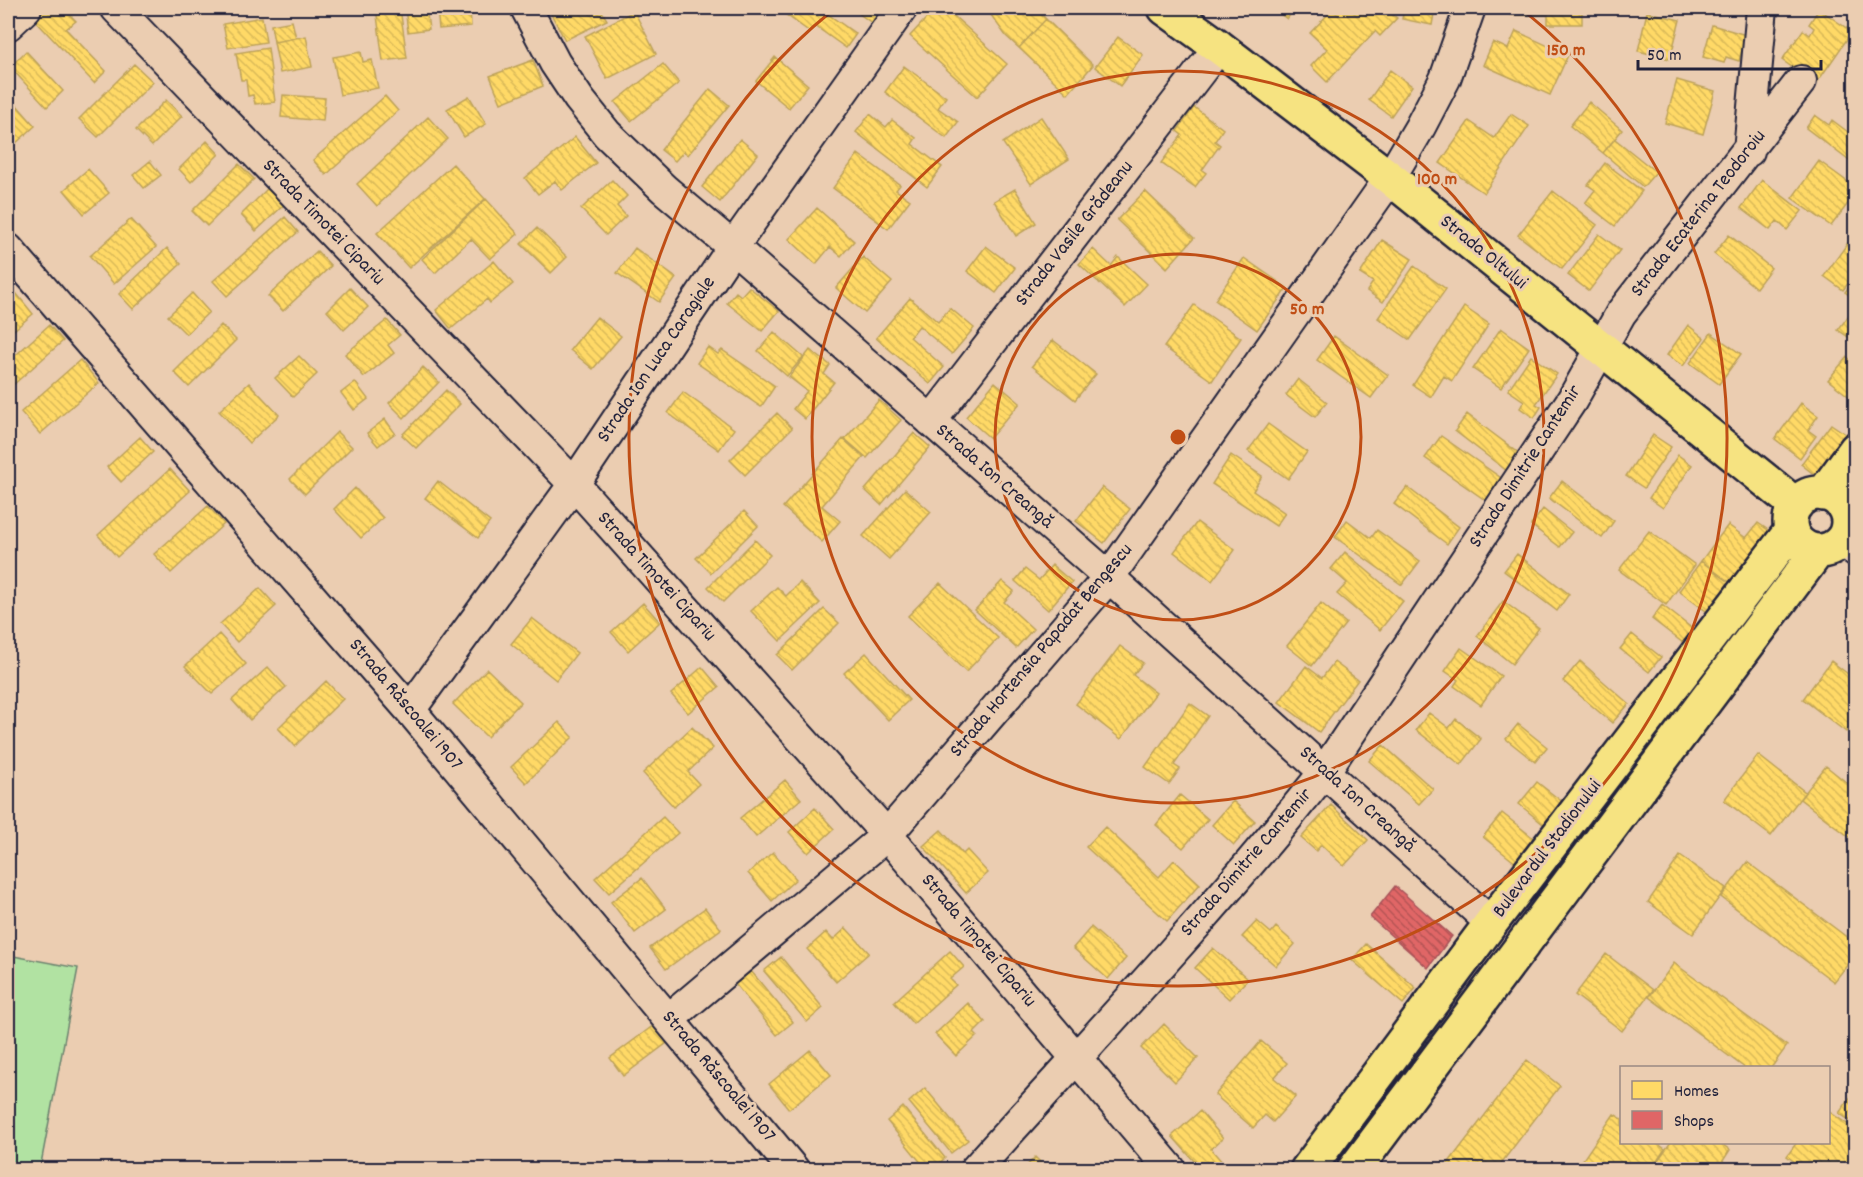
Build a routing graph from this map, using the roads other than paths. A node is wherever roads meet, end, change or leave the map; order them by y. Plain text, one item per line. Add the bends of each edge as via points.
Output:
1 (26, 8) edge
2 (116, 8) edge
3 (526, 8) edge
4 (902, 8) edge
5 (1164, 8) edge
6 (1470, 8) edge
7 (1762, 8) edge
8 (8, 24) edge
9 (1219, 47) junction
10 (1801, 81) dead end
11 (1749, 151) junction
12 (1390, 178) junction
13 (733, 247) junction
14 (8, 249) edge
15 (1600, 348) junction
16 (931, 421) junction
17 (1856, 449) edge
18 (574, 484) junction
19 (1828, 523) edge
20 (1108, 577) junction
21 (410, 710) junction
22 (1325, 771) junction
23 (887, 835) junction
24 (1491, 923) junction
25 (669, 1019) junction
26 (1076, 1058) junction
27 (794, 1170) edge
28 (975, 1170) edge
29 (1171, 1170) edge
30 (1307, 1170) edge
31 (1354, 1170) edge

1 - 8 street
2 - 18 street, Strada Timotei Cipariu
3 - 13 street, Strada Ion Creangă via 561,72 607,134
4 - 13 street, Strada Ion Luca Caragiale
5 - 9 main road, Strada Oltului
6 - 12 street, Strada Hortensia Papadat Bengescu via 1445,80
7 - 11 street
9 - 12 main road, Strada Oltului
9 - 16 street, Strada Vasile Grădeanu
10 - 11 street, Strada Ecaterina Teodoroiu
11 - 15 street, Strada Ecaterina Teodoroiu via 1621,313
12 - 15 main road, Strada Oltului
12 - 20 street, Strada Hortensia Papadat Bengescu
13 - 16 street, Strada Ion Creangă
13 - 18 street, Strada Ion Luca Caragiale
14 - 21 street, Strada Răscoalei 1907
15 - 19 main road, Strada Oltului
15 - 22 street, Strada Dimitrie Cantemir via 1572,400
16 - 20 street, Strada Ion Creangă
17 - 19 main road, Bulevardul Stadionului
18 - 21 street, Strada Ion Luca Caragiale
18 - 23 street, Strada Timotei Cipariu
19 - 24 main road, Bulevardul Stadionului
19 - 31 main road, Bulevardul Stadionului
20 - 22 street, Strada Ion Creangă
20 - 23 street, Strada Hortensia Papadat Bengescu
21 - 25 street, Strada Răscoalei 1907
22 - 24 street, Strada Ion Creangă
22 - 26 street, Strada Dimitrie Cantemir
23 - 25 street, Strada Hortensia Papadat Bengescu
23 - 26 street, Strada Timotei Cipariu
24 - 30 main road, Bulevardul Stadionului
25 - 27 street, Strada Răscoalei 1907
26 - 28 street, Strada Dimitrie Cantemir
26 - 29 street, Strada Timotei Cipariu

